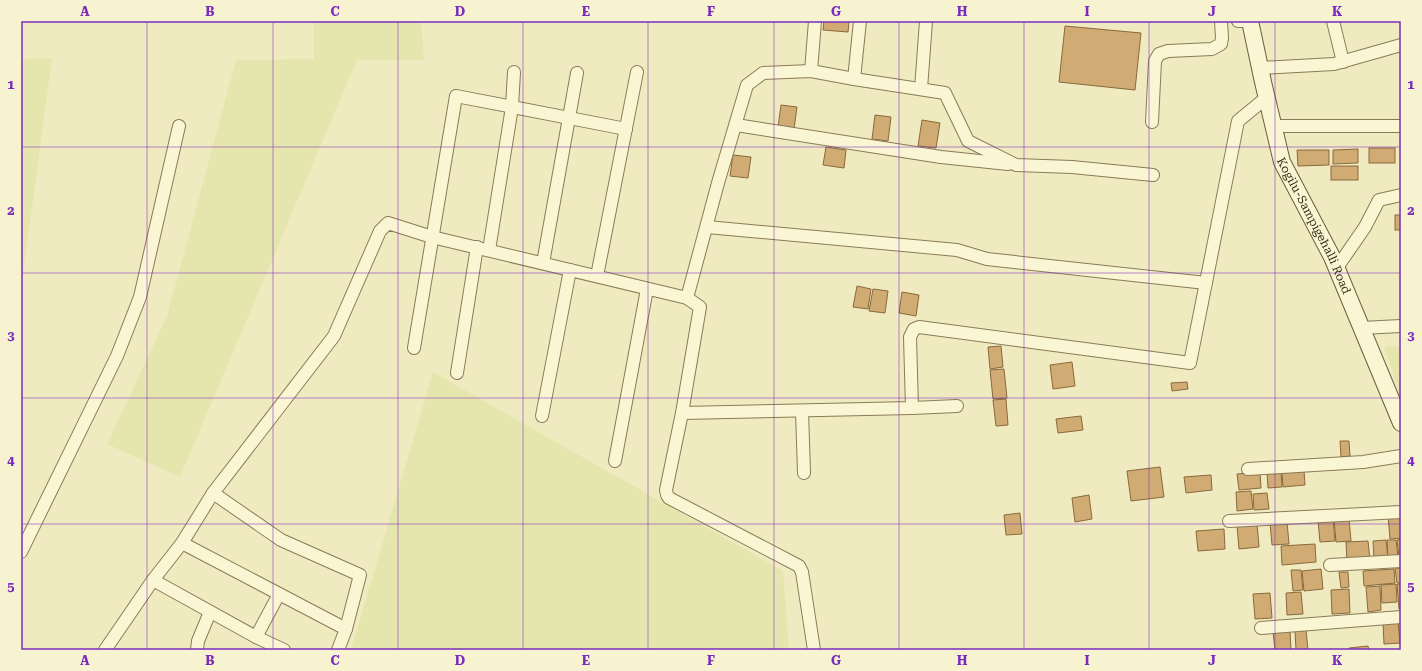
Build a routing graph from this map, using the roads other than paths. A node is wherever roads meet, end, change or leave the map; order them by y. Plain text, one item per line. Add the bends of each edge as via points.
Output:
1 (815, 21) edge
2 (860, 21) edge
3 (926, 21) edge
4 (1221, 21) edge
5 (1238, 21) edge
6 (1250, 21) edge
7 (1333, 21) edge
8 (1401, 45) edge
9 (1343, 62) junction
10 (1260, 68) junction
11 (811, 71) junction
12 (514, 72) dead end
13 (637, 72) dead end
14 (577, 73) dead end
15 (854, 79) junction
16 (921, 89) junction
17 (1266, 98) junction
18 (512, 107) junction
19 (569, 118) junction
20 (1152, 122) dead end
21 (736, 125) junction
22 (179, 126) dead end
23 (1274, 126) junction
24 (1401, 126) edge
25 (626, 129) junction
26 (1016, 164) junction
27 (1153, 175) dead end
28 (1401, 195) edge
29 (707, 227) junction
30 (432, 237) junction
31 (477, 247) junction
32 (489, 250) junction
33 (543, 263) junction
34 (1336, 269) junction
35 (570, 270) junction
36 (597, 276) junction
37 (1206, 283) junction
38 (647, 289) junction
39 (687, 298) junction
40 (1401, 326) edge
41 (1361, 328) junction
42 (414, 348) dead end
43 (457, 373) dead end
44 (957, 406) dead end
45 (912, 408) junction
46 (802, 411) junction
47 (682, 413) junction
48 (542, 416) dead end
49 (1401, 423) edge
50 (1401, 456) edge
51 (615, 461) dead end
52 (1248, 469) dead end
53 (804, 473) dead end
54 (213, 494) junction
55 (1401, 512) edge
56 (1229, 521) dead end
57 (182, 542) junction
58 (21, 552) edge
59 (1401, 560) edge
60 (1330, 565) dead end
61 (153, 580) junction
62 (279, 594) junction
63 (210, 612) junction
64 (1401, 617) edge
65 (346, 628) junction
66 (1261, 628) dead end
67 (256, 637) junction
68 (105, 650) edge
69 (197, 650) edge
70 (284, 650) edge
71 (338, 650) edge
72 (814, 650) edge

1 - 11 street
2 - 15 street
3 - 16 street
4 - 20 street via 1221,44 1212,49 1168,51 1159,54 1155,61
5 - 6 street
6 - 10 street, Kogilu-Sampigehalli Road
7 - 9 street
8 - 9 street
9 - 10 street
10 - 17 street, Kogilu-Sampigehalli Road
11 - 15 street
11 - 21 street via 763,73 747,85
12 - 18 street
13 - 25 street
14 - 19 street
15 - 16 street
16 - 26 street via 945,93 968,141
17 - 23 street, Kogilu-Sampigehalli Road
17 - 37 street via 1238,121
18 - 19 street
18 - 30 street via 456,96
18 - 32 street
19 - 25 street
19 - 33 street
21 - 26 street via 941,157
21 - 29 street
22 - 58 street via 140,297 117,356
23 - 24 street
23 - 34 street, Kogilu-Sampigehalli Road via 1282,162
25 - 36 street
26 - 27 street
28 - 34 street via 1379,200 1365,227
29 - 37 street via 956,250 987,259
29 - 39 street
30 - 31 street
30 - 42 street
30 - 54 street via 388,223 383,226 334,336
31 - 32 street
31 - 43 street
32 - 33 street
33 - 35 street
34 - 41 street, Kogilu-Sampigehalli Road
35 - 36 street
35 - 48 street
36 - 38 street
37 - 45 street via 1190,363 919,327 914,329 910,337
38 - 39 street
38 - 51 street
39 - 47 street via 700,307
40 - 41 street
41 - 49 street, Kogilu-Sampigehalli Road
44 - 45 street
45 - 46 street
46 - 47 street
46 - 53 street
47 - 72 street via 667,495 799,566
50 - 52 street via 1363,462
54 - 57 street
54 - 65 street via 281,540 360,575
55 - 56 street
57 - 61 street
57 - 62 street
59 - 60 street
61 - 63 street
61 - 68 street
62 - 65 street
62 - 67 street
63 - 67 street
63 - 69 street
64 - 66 street
65 - 71 street
67 - 70 street

